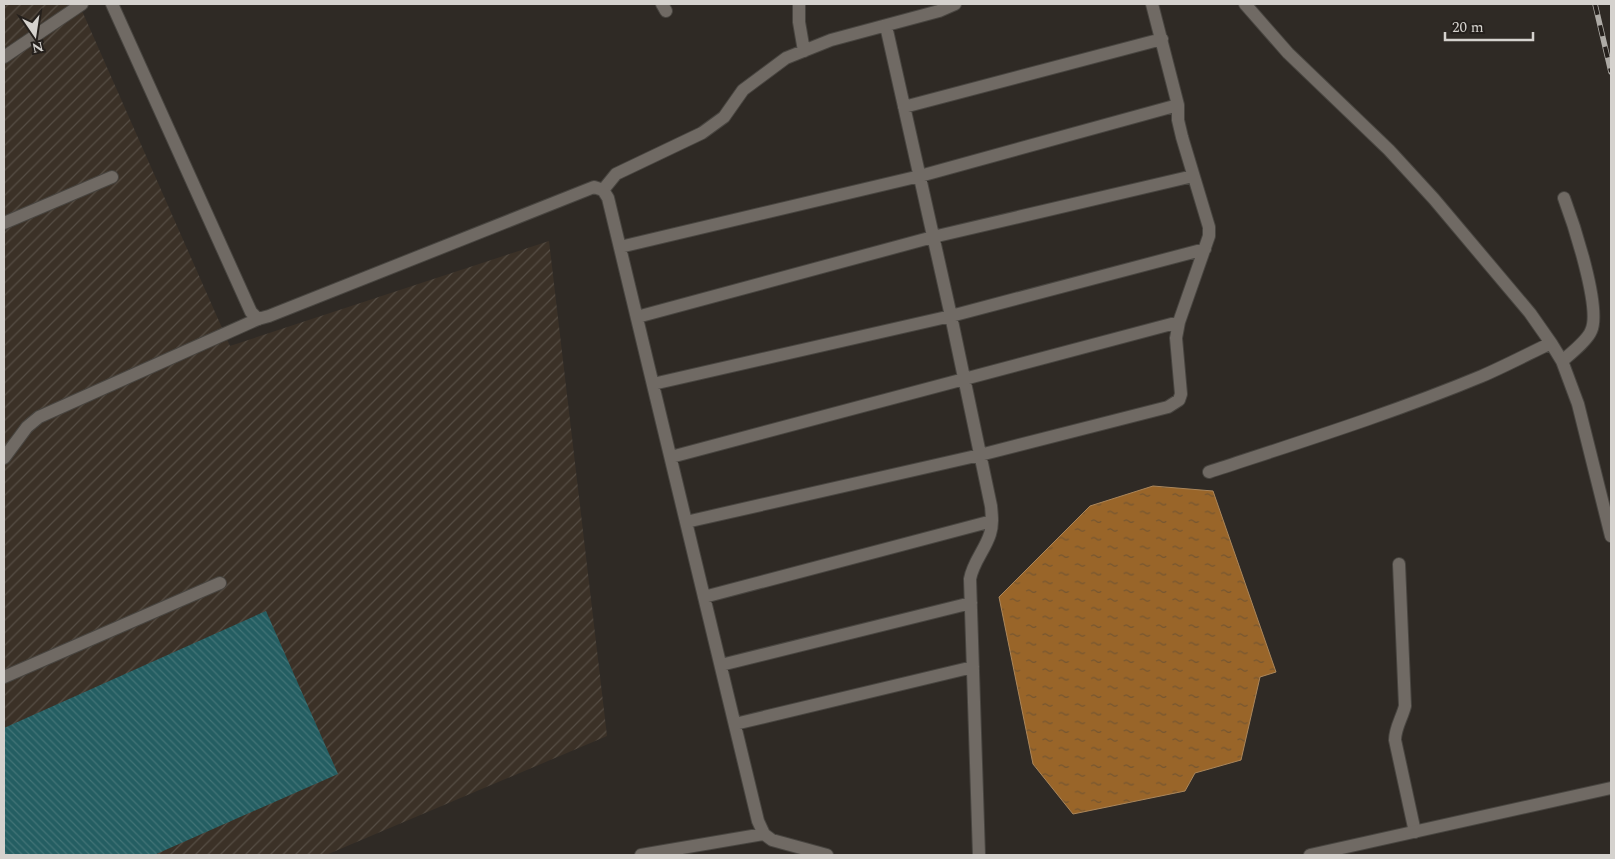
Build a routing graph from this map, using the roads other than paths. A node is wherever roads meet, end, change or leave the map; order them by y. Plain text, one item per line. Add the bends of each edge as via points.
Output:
1 (82, 4) edge
2 (112, 4) edge
3 (799, 4) edge
4 (955, 4) edge
5 (1152, 4) edge
6 (1245, 4) edge
7 (886, 26) junction
8 (1162, 39) junction
9 (804, 51) junction
10 (4, 57) edge
11 (1178, 105) junction
12 (904, 106) junction
13 (920, 176) junction
14 (1193, 176) junction
15 (112, 178) dead end
16 (603, 190) junction
17 (1564, 198) dead end
18 (4, 223) edge
19 (933, 237) junction
20 (620, 247) junction
21 (1205, 249) junction
22 (952, 316) junction
23 (637, 317) junction
24 (258, 319) junction
25 (1179, 322) junction
26 (1551, 343) junction
27 (1562, 361) junction
28 (965, 380) junction
29 (653, 384) junction
30 (980, 455) junction
31 (671, 457) junction
32 (4, 458) edge
33 (1209, 472) dead end
34 (992, 521) junction
35 (686, 522) junction
36 (1611, 536) edge
37 (1399, 564) dead end
38 (220, 583) dead end
39 (704, 596) junction
40 (971, 603) junction
41 (720, 665) junction
42 (974, 667) junction
43 (4, 677) edge
44 (734, 724) junction
45 (1611, 788) edge
46 (1415, 832) junction
47 (764, 834) junction
48 (641, 855) edge
49 (827, 855) edge
50 (979, 855) edge
51 (1310, 855) edge

1 - 10 street
2 - 24 street via 251,312
3 - 9 street
4 - 7 street
5 - 8 street
6 - 26 street via 1288,54 1389,150 1530,313
7 - 9 street via 831,40
7 - 12 street
8 - 11 street
8 - 12 street
9 - 16 street via 786,58 743,90 724,117 702,133 616,174
11 - 13 street
11 - 14 street via 1178,120
12 - 13 street
13 - 19 street
13 - 20 street
14 - 19 street
14 - 21 street via 1209,227 1210,236
15 - 18 street
16 - 20 street via 608,198
16 - 24 street via 594,187
17 - 27 street via 1583,256 1594,325 1590,334
19 - 22 street
19 - 23 street
20 - 23 street
21 - 22 street
21 - 25 street
22 - 28 street
22 - 29 street
23 - 29 street
24 - 32 street via 39,417 27,427
25 - 28 street
25 - 30 street via 1176,338 1179,400 1168,407
26 - 27 street
26 - 33 street via 1440,392
27 - 36 street via 1578,404
28 - 30 street
28 - 31 street
29 - 31 street
30 - 34 street
30 - 35 street
31 - 35 street
34 - 39 street
34 - 40 street via 990,536 972,571
35 - 39 street
37 - 46 street via 1405,706 1394,740
38 - 43 street
39 - 41 street
40 - 41 street
40 - 42 street
41 - 44 street
42 - 44 street
42 - 50 street
44 - 47 street
45 - 46 street
46 - 51 street
47 - 48 street
47 - 49 street via 772,840

